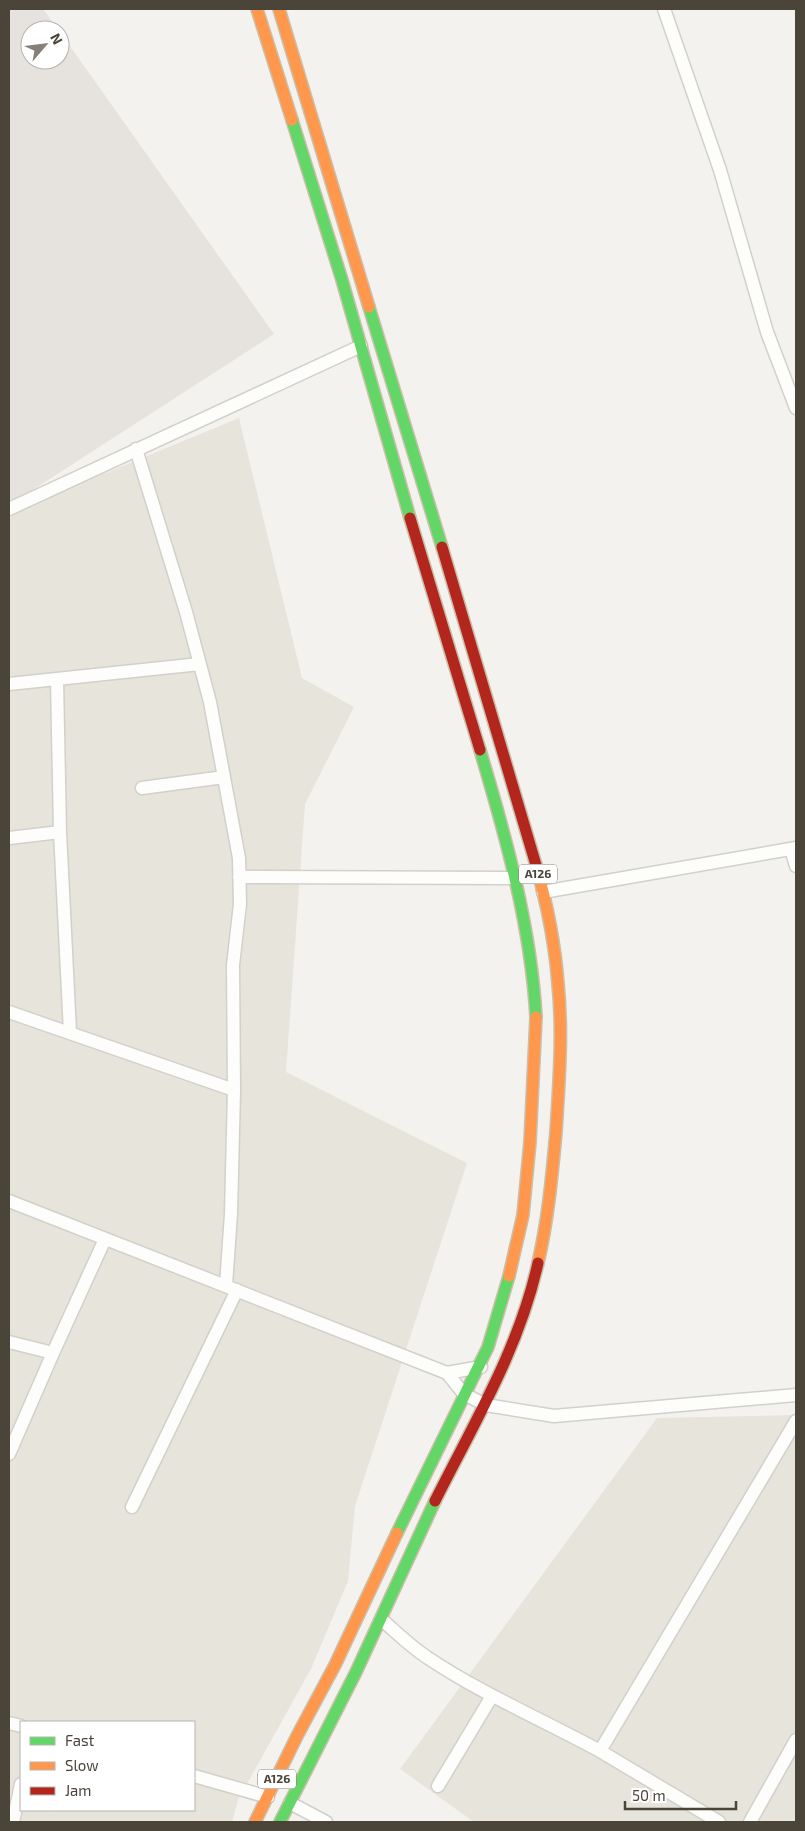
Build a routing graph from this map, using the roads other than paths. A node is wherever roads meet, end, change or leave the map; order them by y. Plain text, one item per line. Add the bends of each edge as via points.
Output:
1 (257, 9) edge
2 (279, 9) edge
3 (664, 9) edge
4 (361, 346) junction
5 (796, 408) edge
6 (136, 449) junction
7 (9, 509) edge
8 (200, 664) junction
9 (56, 679) junction
10 (9, 684) edge
11 (224, 777) junction
12 (142, 788) dead end
13 (60, 832) junction
14 (9, 838) edge
15 (793, 849) edge
16 (796, 866) edge
17 (239, 877) junction
18 (514, 878) junction
19 (543, 892) junction
20 (9, 1012) edge
21 (70, 1032) junction
22 (234, 1090) junction
23 (9, 1201) edge
24 (105, 1238) junction
25 (231, 1288) junction
26 (9, 1342) edge
27 (53, 1352) junction
28 (479, 1366) junction
29 (446, 1372) junction
30 (500, 1375) junction
31 (464, 1394) junction
32 (796, 1395) edge
33 (486, 1404) junction
34 (796, 1422) edge
35 (9, 1454) edge
36 (132, 1507) dead end
37 (381, 1619) junction
38 (492, 1696) junction
39 (796, 1740) edge
40 (600, 1751) junction
41 (195, 1776) edge
42 (438, 1786) dead end
43 (20, 1789) edge
44 (268, 1797) junction
45 (290, 1803) junction
46 (13, 1822) edge
47 (255, 1822) edge
48 (280, 1822) edge
49 (326, 1822) edge
50 (719, 1822) edge
51 (750, 1822) edge

1 - 4 highway, A126
2 - 19 highway, A126 via 525,823
3 - 5 street via 720,170 767,332
4 - 6 street
4 - 18 highway, A126 via 493,792
6 - 7 street
6 - 8 street
8 - 9 street
8 - 11 street
9 - 10 street
9 - 13 street
11 - 12 street
11 - 17 street via 239,858
13 - 14 street
13 - 21 street
15 - 16 street
15 - 19 street
17 - 18 street
17 - 22 street via 240,904 233,965
18 - 28 highway, A126 via 534,981 536,1022 530,1142 523,1215 514,1259 488,1347
19 - 30 highway, A126 via 558,968 560,1012 553,1167 539,1258 528,1303
20 - 21 street
21 - 22 street
22 - 25 street
23 - 24 street
24 - 25 street
24 - 27 street
25 - 29 street
25 - 36 street
26 - 27 street
27 - 35 street
28 - 29 street
28 - 30 street
28 - 31 highway, A126
29 - 31 street
30 - 33 highway, A126
31 - 33 street
31 - 44 highway, A126 via 335,1665
32 - 33 street via 554,1416
33 - 37 highway, A126 via 426,1520
34 - 40 street
37 - 38 street via 427,1657
37 - 45 highway, A126
38 - 40 street
38 - 42 street
39 - 51 street
40 - 50 street
41 - 44 street
43 - 46 street
44 - 47 highway, A126
45 - 48 highway, A126
45 - 49 street

